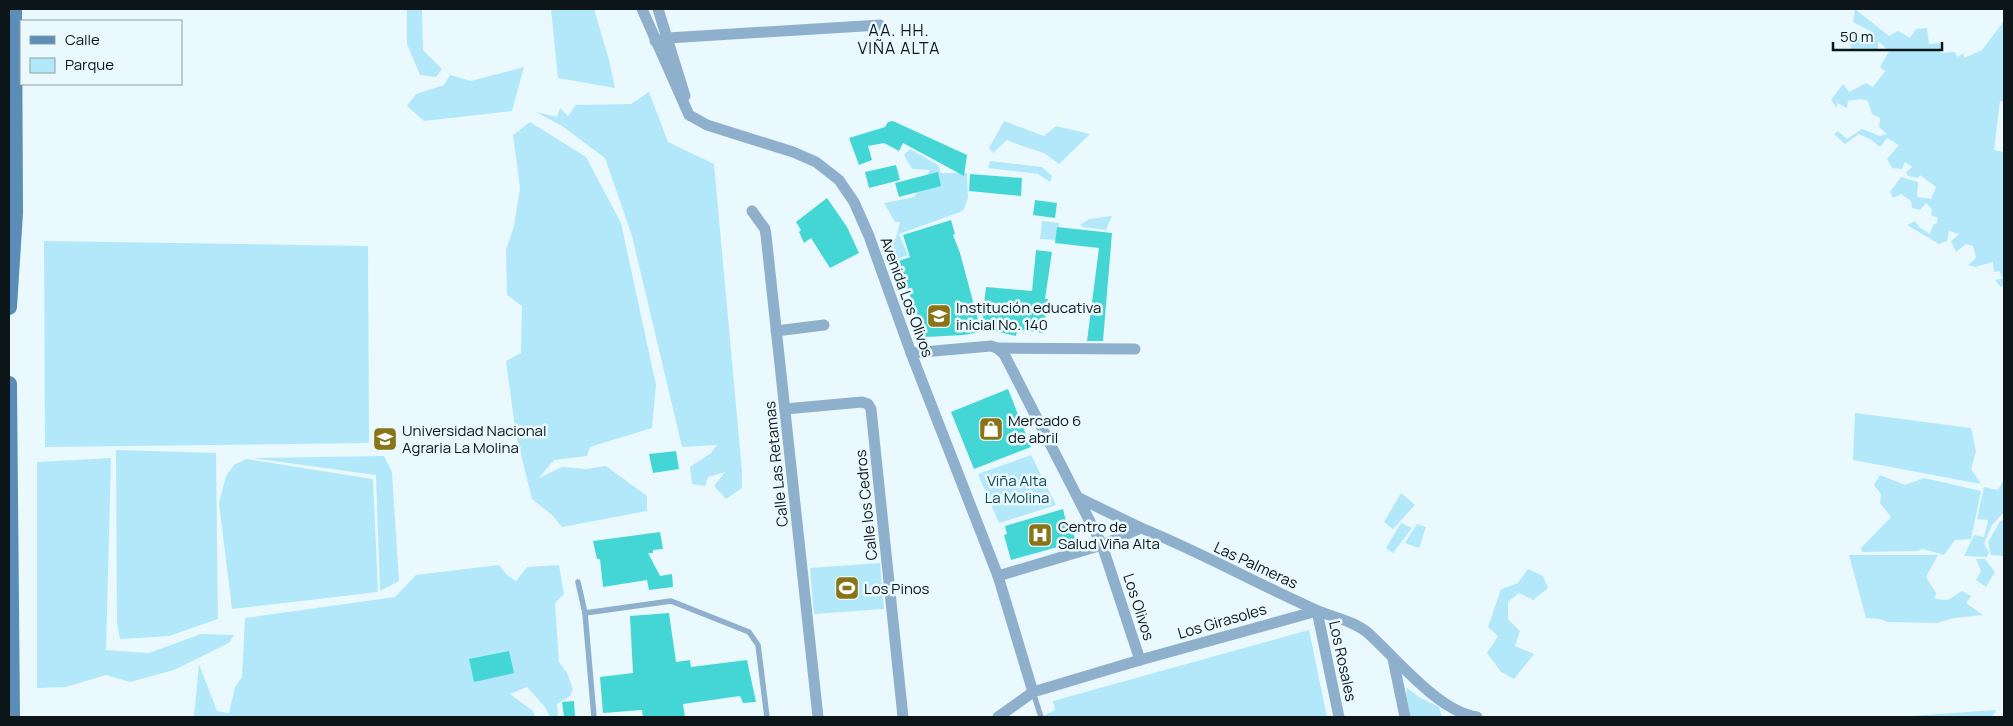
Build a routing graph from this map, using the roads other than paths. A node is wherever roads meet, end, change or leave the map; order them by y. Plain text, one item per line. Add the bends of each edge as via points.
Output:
1 (14, 9) edge
2 (642, 9) edge
3 (658, 9) edge
4 (880, 25) dead end
5 (668, 38) junction
6 (655, 41) junction
7 (683, 105) junction
8 (752, 211) dead end
9 (9, 307) edge
10 (824, 325) dead end
11 (776, 331) junction
12 (997, 348) junction
13 (1135, 349) dead end
14 (911, 353) junction
15 (9, 384) edge
16 (785, 408) junction
17 (9, 458) edge
18 (1079, 498) junction
19 (1141, 528) junction
20 (1102, 545) junction
21 (998, 576) junction
22 (578, 582) dead end
23 (1317, 611) junction
24 (585, 613) junction
25 (1393, 659) junction
26 (1140, 660) junction
27 (1033, 692) junction
28 (12, 717) edge
29 (594, 717) edge
30 (768, 717) edge
31 (818, 717) edge
32 (903, 717) edge
33 (998, 717) edge
34 (1041, 717) edge
35 (1339, 717) edge
36 (1405, 717) edge
37 (1470, 717) edge

1 - 9 main road via 15,213
2 - 6 street, Avenida Los Olivos
3 - 5 street
4 - 5 street
5 - 6 street
5 - 7 street via 684,92
6 - 7 street, Avenida Los Olivos
7 - 14 street, Avenida Los Olivos via 689,115 707,125 800,155 816,162 839,180 854,202 869,236
8 - 11 street, Calle Las Retamas via 765,229
10 - 11 street
11 - 16 street, Calle Las Retamas
12 - 13 street
12 - 14 street
12 - 18 street, Los Olivos via 1004,354
14 - 21 street, Avenida Los Olivos
15 - 17 main road
16 - 31 street, Calle Las Retamas
16 - 32 street, Calle los Cedros via 862,402 871,409
17 - 28 main road
18 - 19 street, Las Palmeras
18 - 20 street, Los Olivos
19 - 20 street
19 - 23 street, Las Palmeras
20 - 21 street
20 - 26 street, Los Olivos
21 - 27 street, Avenida Los Olivos
22 - 24 lane
23 - 25 street, Las Palmeras via 1364,630
23 - 26 street, Los Girasoles
23 - 35 street, Los Rosales
24 - 29 lane
24 - 30 lane via 671,601 750,632 758,645
25 - 36 street
25 - 37 street, Las Palmeras via 1434,694
26 - 27 street, Los Girasoles
27 - 33 street, Los Girasoles
27 - 34 lane

